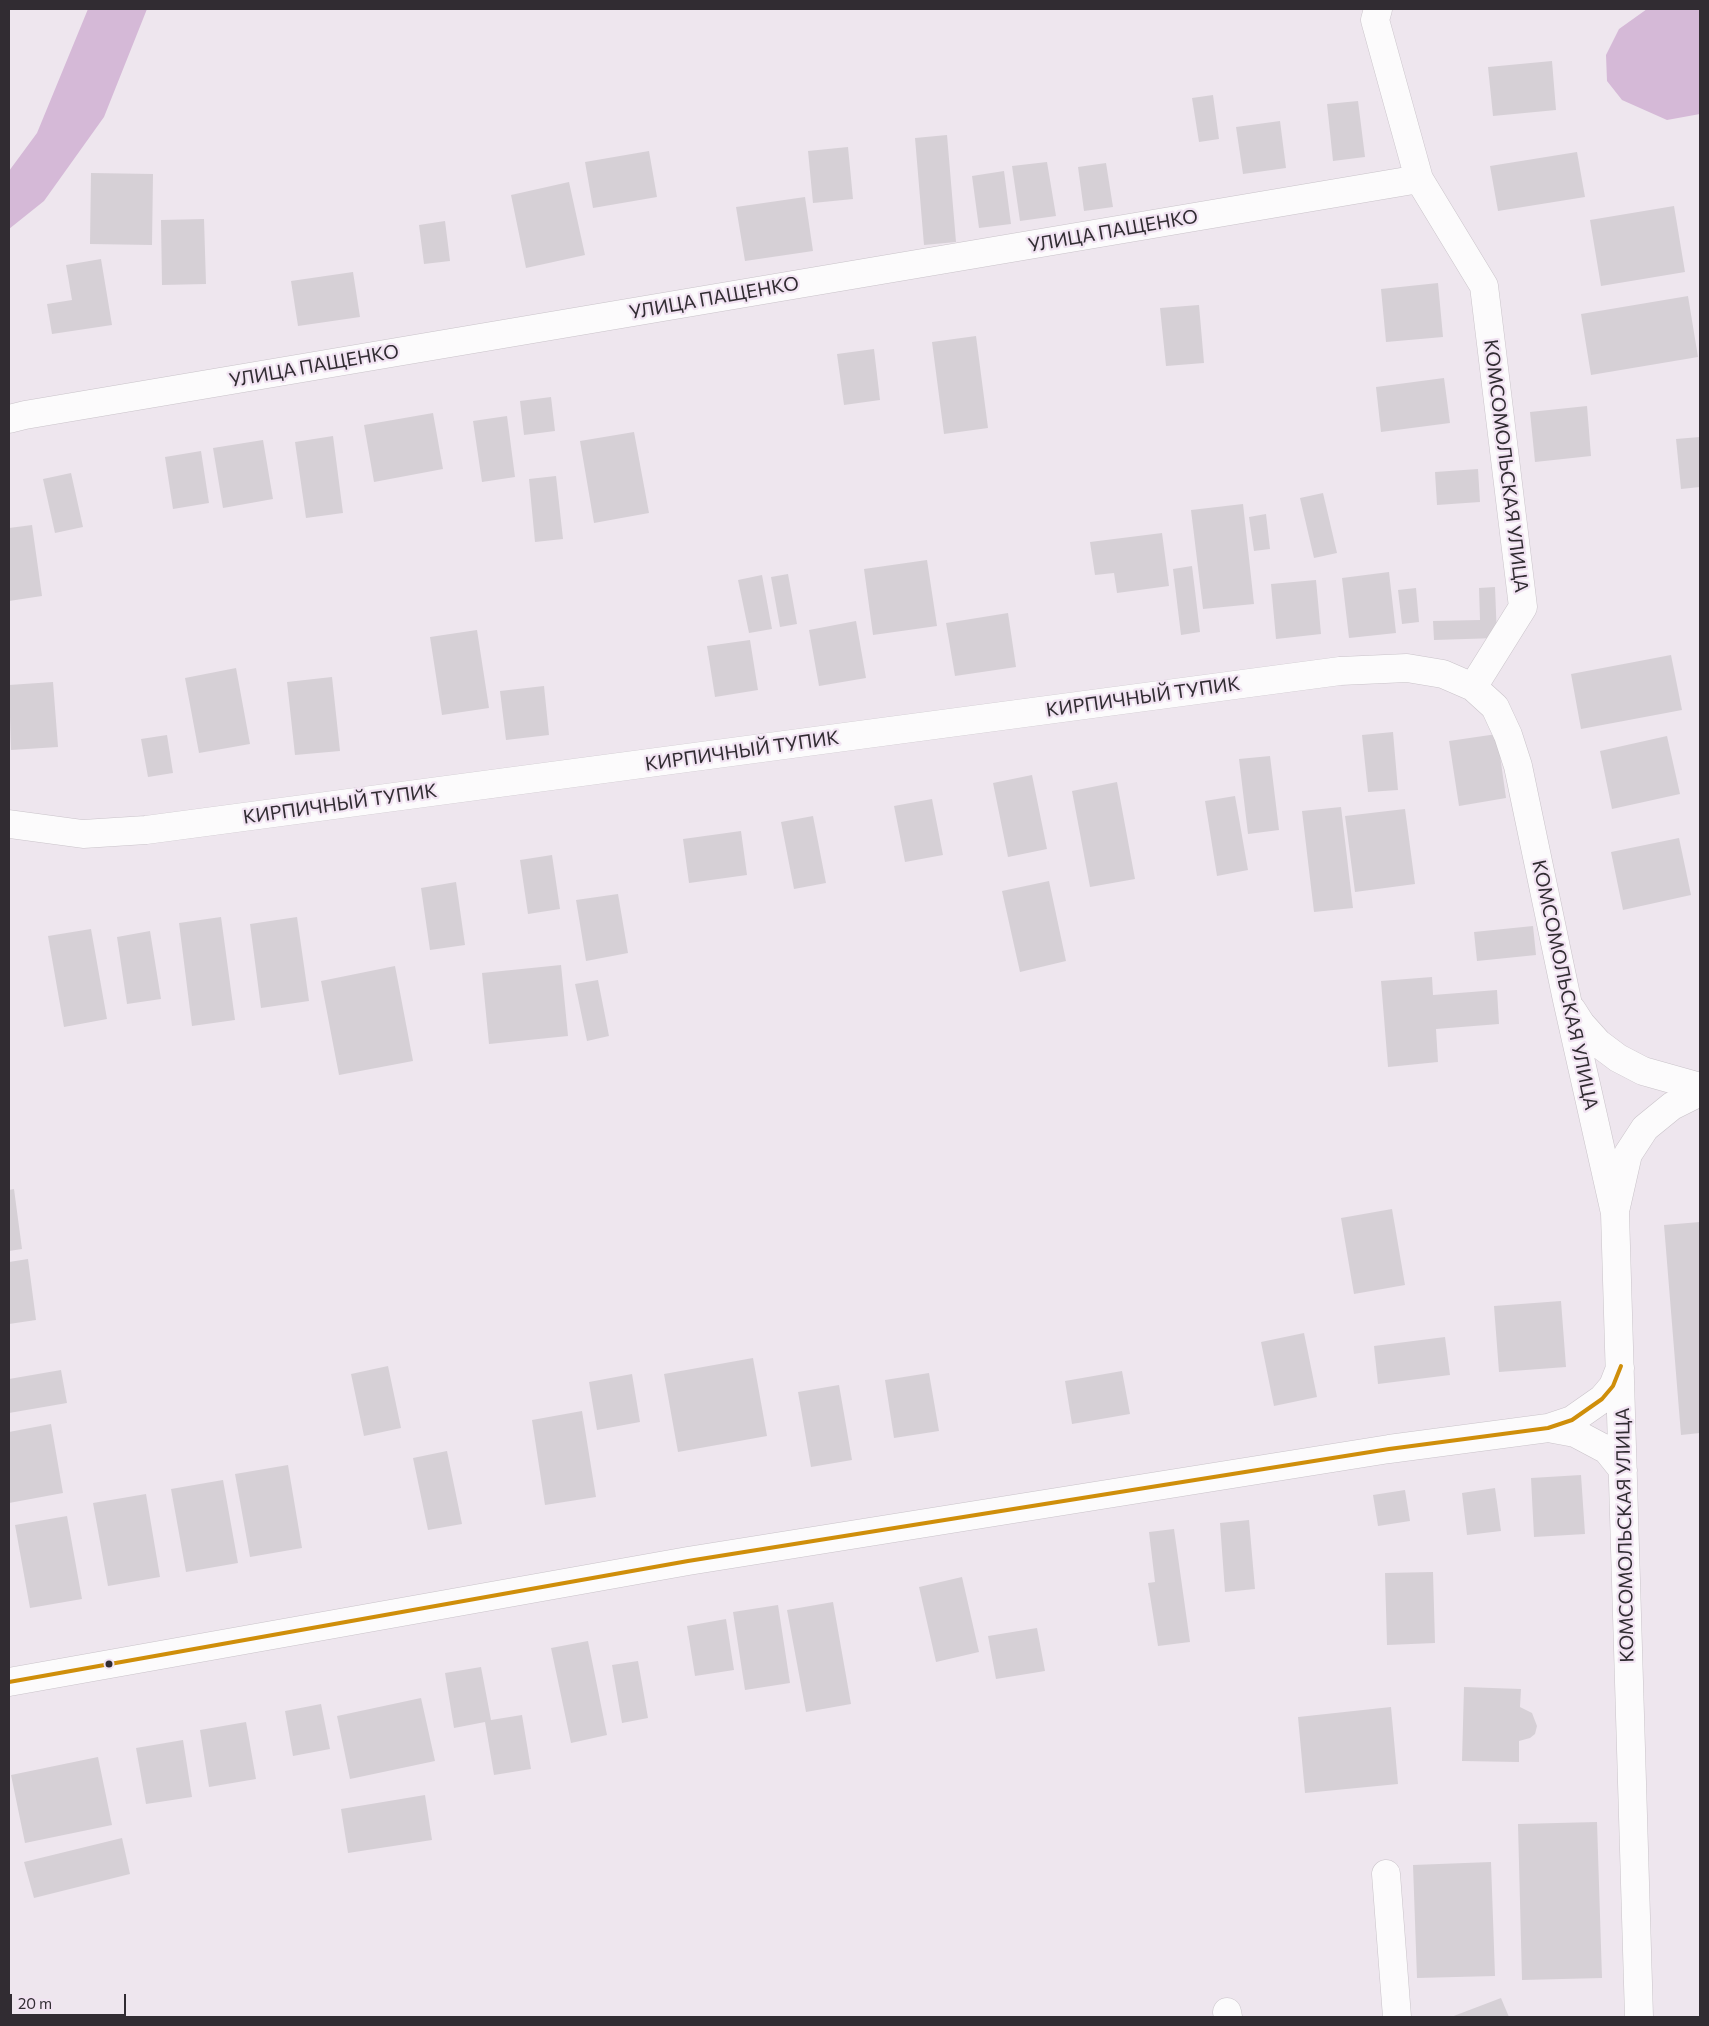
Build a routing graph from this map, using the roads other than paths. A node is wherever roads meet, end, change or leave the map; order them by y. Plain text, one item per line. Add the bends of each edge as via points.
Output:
1 (1378, 9) edge
2 (1419, 179) junction
3 (9, 420) edge
4 (1473, 687) junction
5 (9, 824) edge
6 (1567, 1000) junction
7 (1700, 1087) edge
8 (1700, 1092) edge
9 (1615, 1213) junction
10 (1621, 1366) junction
11 (1548, 1428) junction
12 (1622, 1470) junction
13 (9, 1682) edge
14 (1386, 1874) dead end
15 (1397, 2017) edge
16 (1638, 2017) edge

1 - 2 street, КОМСОМОЛЬСКАЯ УЛИЦА via 1375,20
2 - 3 street, УЛИЦА ПАЩЕНКО via 35,413
2 - 4 street, КОМСОМОЛЬСКАЯ УЛИЦА via 1484,286 1523,607
4 - 5 street, КИРПИЧНЫЙ ТУПИК via 1443,674 1407,668 1340,671 146,830 83,834
4 - 6 street, КОМСОМОЛЬСКАЯ УЛИЦА via 1495,707 1518,766
6 - 7 street via 1581,1024 1618,1058 1644,1071
6 - 9 street, КОМСОМОЛЬСКАЯ УЛИЦА
8 - 9 street via 1672,1106 1645,1128 1628,1154
9 - 10 street, КОМСОМОЛЬСКАЯ УЛИЦА
10 - 11 street via 1602,1399 1572,1420
10 - 12 street, КОМСОМОЛЬСКАЯ УЛИЦА
11 - 12 street via 1575,1433 1607,1450
11 - 13 street via 1340,1456 688,1561
12 - 16 street, КОМСОМОЛЬСКАЯ УЛИЦА
14 - 15 street

